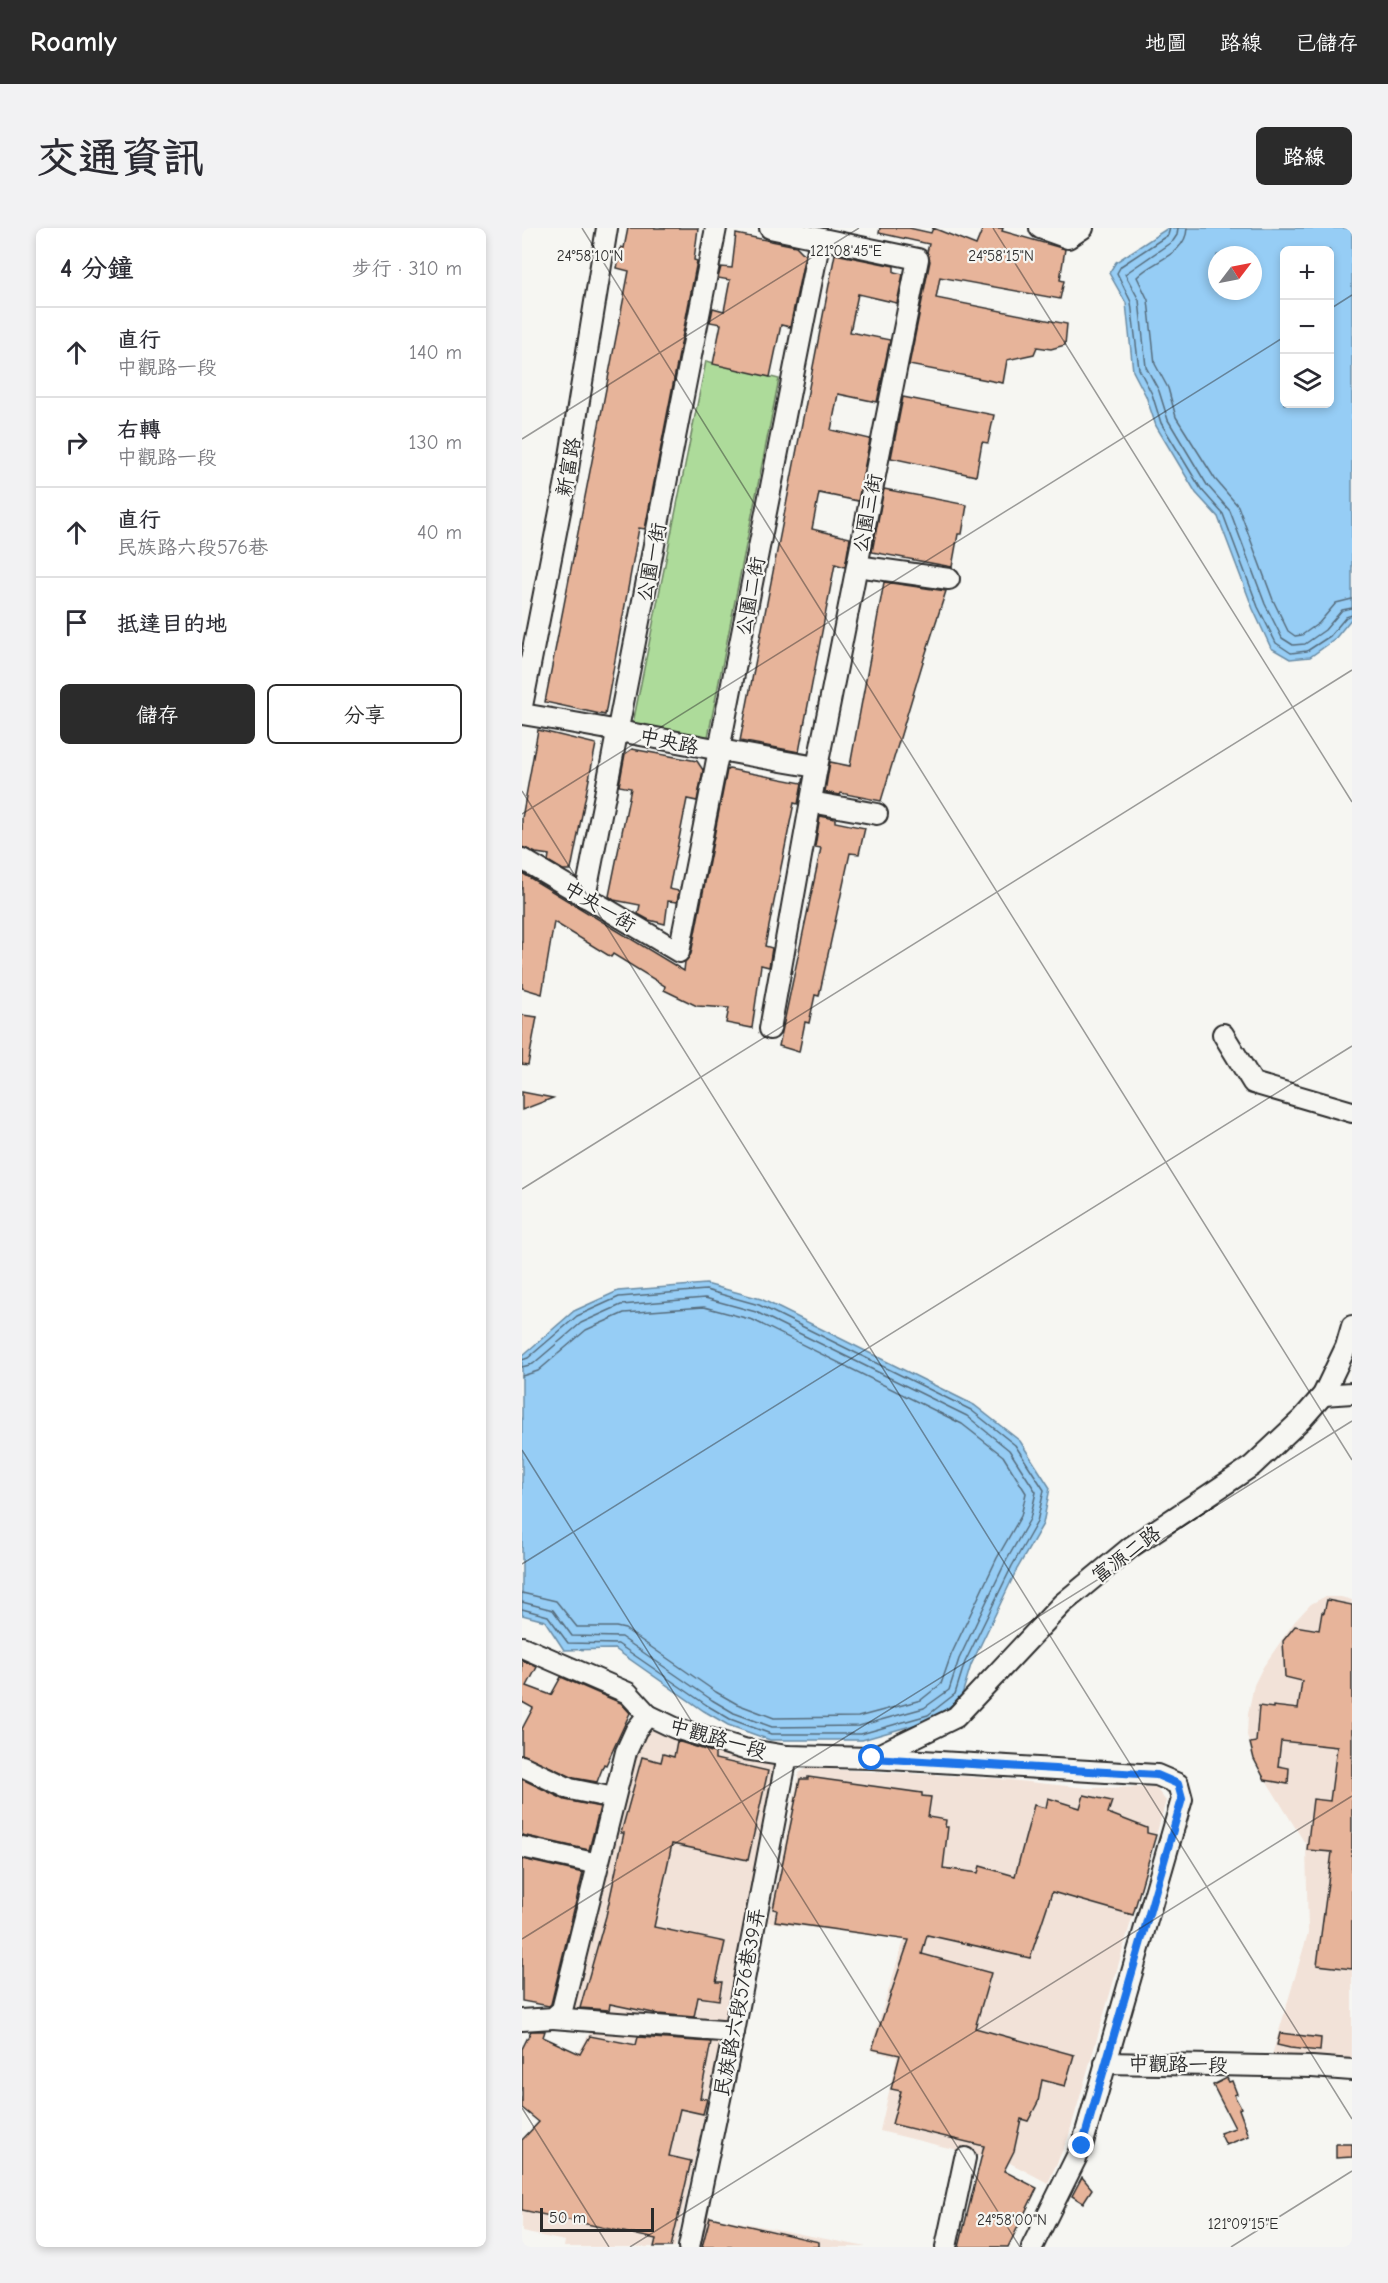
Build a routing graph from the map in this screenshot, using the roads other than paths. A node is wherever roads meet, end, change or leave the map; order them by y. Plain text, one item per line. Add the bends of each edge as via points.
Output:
1 (607, 228) edge
2 (716, 228) edge
3 (770, 228) edge
4 (1040, 228) edge
5 (1083, 228) edge
6 (820, 239) junction
7 (856, 566) junction
8 (949, 579) dead end
9 (522, 706) edge
10 (522, 714) edge
11 (618, 730) junction
12 (719, 752) junction
13 (817, 767) junction
14 (810, 802) junction
15 (877, 814) dead end
16 (522, 859) edge
17 (585, 897) junction
18 (679, 952) joint
19 (770, 1029) dead end
20 (1223, 1034) dead end
21 (1352, 1112) edge
22 (1352, 1326) edge
23 (1352, 1393) edge
24 (1323, 1395) junction
25 (522, 1647) edge
26 (648, 1715) junction
27 (787, 1756) junction
28 (872, 1758) junction
29 (522, 1766) edge
30 (614, 1798) junction
31 (522, 1847) edge
32 (598, 1864) junction
33 (553, 2018) junction
34 (522, 2020) edge
35 (734, 2032) junction
36 (1106, 2063) junction
37 (1352, 2070) edge
38 (964, 2158) dead end
39 (689, 2247) edge
40 (946, 2247) edge
41 (1032, 2247) edge

1 - 9 street, 新富路 via 566,481
2 - 11 street, 公園一街
3 - 6 street
4 - 5 street via 1068,238
6 - 7 street, 公園三街 via 918,259
6 - 12 street, 公園二街
7 - 8 street
7 - 13 street, 公園三街
10 - 11 street, 中央路
11 - 12 street, 中央路
11 - 17 street, 公園一街
12 - 13 street, 中央路
12 - 18 street, 公園二街
13 - 14 street, 公園三街
14 - 15 street
14 - 19 street, 公園三街
16 - 17 street, 中央一街
17 - 18 street, 中央一街
20 - 21 street via 1253,1083
22 - 24 street, 富源二路
23 - 24 street
24 - 28 street, 富源二路 via 1252,1466 1131,1547 1062,1604 956,1717
25 - 26 street via 628,1693
26 - 27 street, 中觀路一段 via 675,1728 744,1749
26 - 30 street, 中觀路一段 via 626,1752
27 - 28 street, 中觀路一段
27 - 35 street, 民族路六段576巷39弄
28 - 36 street, 中觀路一段 via 1157,1775 1178,1784 1182,1799
29 - 30 street via 570,1789
30 - 32 street, 中觀路一段
31 - 32 street
32 - 33 street, 中觀路一段 via 562,2010
33 - 34 street
33 - 35 street
35 - 39 street, 民族路六段576巷39弄
36 - 37 street, 中觀路一段
36 - 41 street via 1082,2146
38 - 40 street

